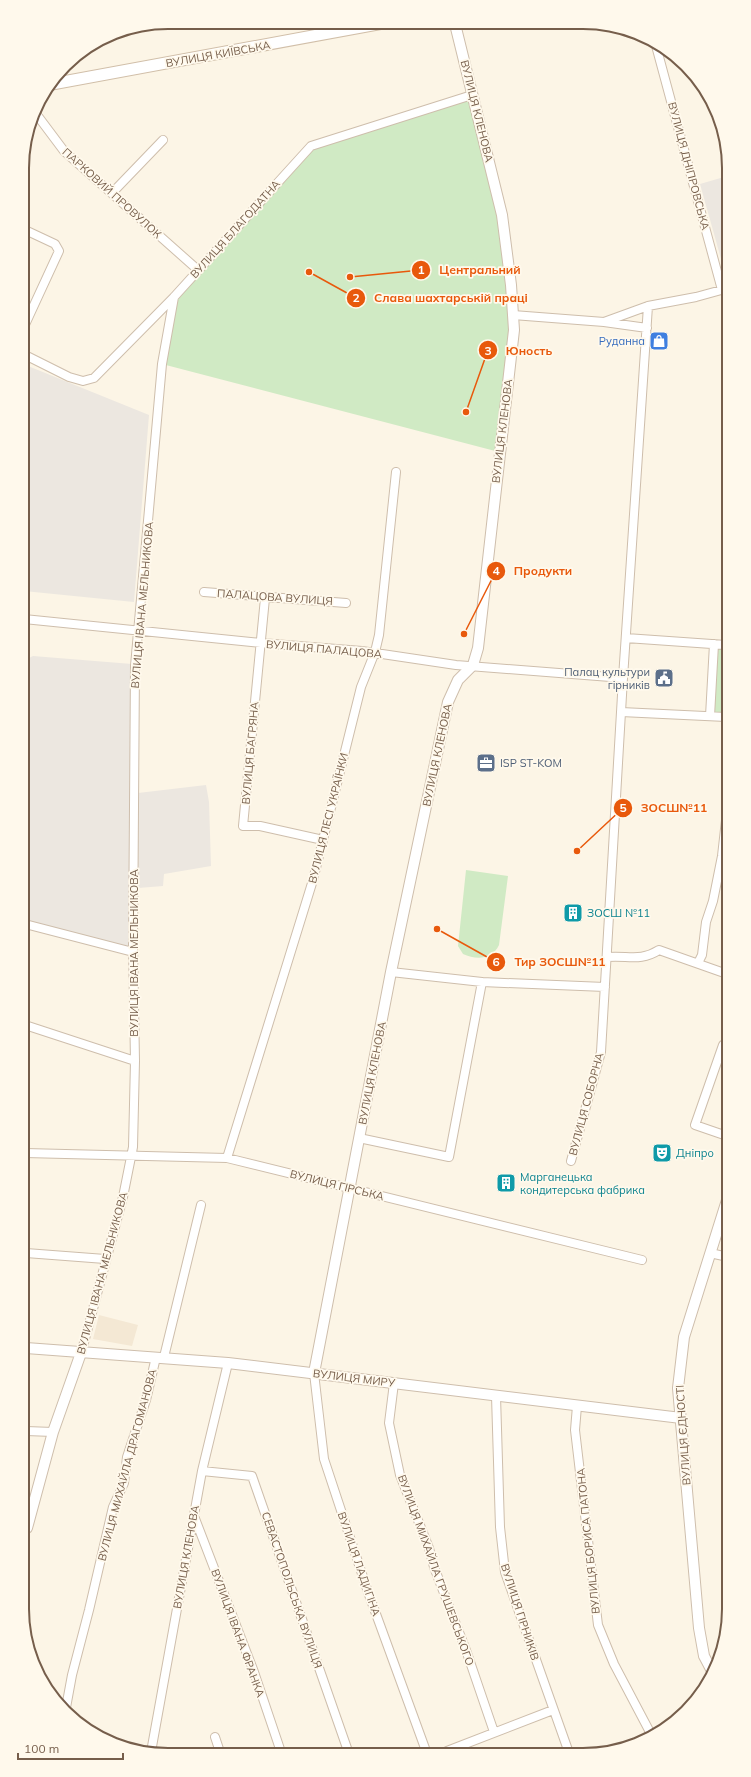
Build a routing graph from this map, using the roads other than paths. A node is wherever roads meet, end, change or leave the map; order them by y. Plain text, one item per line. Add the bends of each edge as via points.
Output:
1 (350, 29) edge
2 (456, 29) edge
3 (657, 51) edge
4 (58, 83) edge
5 (472, 95) junction
6 (39, 118) edge
7 (163, 140) dead end
8 (112, 193) junction
9 (29, 232) edge
10 (198, 270) junction
11 (722, 285) edge
12 (722, 289) edge
13 (174, 297) junction
14 (648, 306) junction
15 (513, 315) junction
16 (29, 316) edge
17 (604, 322) junction
18 (647, 328) junction
19 (29, 357) edge
20 (396, 472) dead end
21 (204, 592) dead end
22 (265, 598) junction
23 (346, 603) dead end
24 (29, 619) edge
25 (139, 630) junction
26 (626, 638) junction
27 (261, 643) junction
28 (714, 644) junction
29 (722, 645) edge
30 (375, 652) junction
31 (473, 665) junction
32 (623, 678) junction
33 (621, 712) junction
34 (710, 716) junction
35 (722, 717) edge
36 (323, 840) junction
37 (722, 856) edge
38 (29, 925) edge
39 (133, 952) junction
40 (607, 957) junction
41 (698, 963) junction
42 (391, 972) junction
43 (722, 972) edge
44 (482, 982) junction
45 (605, 987) junction
46 (29, 1026) edge
47 (722, 1048) edge
48 (135, 1061) junction
49 (722, 1134) edge
50 (359, 1138) junction
51 (29, 1153) edge
52 (132, 1155) junction
53 (227, 1158) junction
54 (571, 1161) dead end
55 (349, 1188) junction
56 (201, 1205) dead end
57 (722, 1216) edge
58 (29, 1253) edge
59 (710, 1253) junction
60 (722, 1255) edge
61 (105, 1259) junction
62 (642, 1260) dead end
63 (29, 1348) edge
64 (82, 1350) junction
65 (160, 1357) junction
66 (228, 1363) junction
67 (314, 1373) junction
68 (394, 1383) junction
69 (496, 1396) junction
70 (578, 1406) junction
71 (681, 1418) junction
72 (29, 1431) edge
73 (53, 1432) junction
74 (202, 1471) junction
75 (194, 1516) junction
76 (29, 1517) edge
77 (709, 1666) edge
78 (67, 1704) edge
79 (554, 1710) junction
80 (650, 1731) edge
81 (494, 1732) junction
82 (215, 1737) dead end
83 (151, 1747) edge
84 (219, 1748) edge
85 (280, 1748) edge
86 (347, 1748) edge
87 (425, 1748) edge
88 (454, 1748) edge
89 (567, 1748) edge

1 - 4 main road, ВУЛИЦЯ КИЇВСЬКА
2 - 5 street, ВУЛИЦЯ КЛЕНОВА
3 - 11 street, ВУЛИЦЯ ДНІПРОВСЬКА
5 - 10 street, ВУЛИЦЯ БЛАГОДАТНА via 311,146
5 - 15 street, ВУЛИЦЯ КЛЕНОВА via 502,215
6 - 8 street, ПАРКОВИЙ ПРОВУЛОК via 64,151
7 - 8 street
8 - 10 street, ПАРКОВИЙ ПРОВУЛОК
9 - 16 street via 56,244 59,251
10 - 13 street, ВУЛИЦЯ БЛАГОДАТНА
12 - 14 street
13 - 19 street, ВУЛИЦЯ БЛАГОДАТНА via 94,378 83,381 69,377
13 - 25 street, ВУЛИЦЯ ІВАНА МЕЛЬНИКОВА via 162,364
14 - 17 street
14 - 18 street, ВУЛИЦЯ СОБОРНА
15 - 17 street
15 - 31 street, ВУЛИЦЯ КЛЕНОВА via 514,330 478,648
17 - 18 street
18 - 26 street, ВУЛИЦЯ СОБОРНА
20 - 30 street, ВУЛИЦЯ ЛЕСІ УКРАЇНКИ via 379,635
21 - 22 street, ПАЛАЦОВА ВУЛИЦЯ
22 - 23 street, ПАЛАЦОВА ВУЛИЦЯ
22 - 27 street, ВУЛИЦЯ БАГРЯНА
24 - 25 street, ВУЛИЦЯ ПАЛАЦОВА
25 - 27 street, ВУЛИЦЯ ПАЛАЦОВА
25 - 39 street, ВУЛИЦЯ ІВАНА МЕЛЬНИКОВА via 135,666
26 - 28 street
26 - 32 street, ВУЛИЦЯ СОБОРНА
27 - 30 street, ВУЛИЦЯ ПАЛАЦОВА
27 - 36 street, ВУЛИЦЯ БАГРЯНА via 243,826 260,826
28 - 29 street
28 - 34 street
30 - 31 street, ВУЛИЦЯ ПАЛАЦОВА via 456,666
30 - 36 street, ВУЛИЦЯ ЛЕСІ УКРАЇНКИ via 361,687
31 - 32 street, ВУЛИЦЯ ПАЛАЦОВА
31 - 42 street, ВУЛИЦЯ КЛЕНОВА via 458,680 448,702
32 - 33 street, ВУЛИЦЯ СОБОРНА
33 - 34 street
33 - 40 street, ВУЛИЦЯ СОБОРНА
34 - 35 street
36 - 53 street, ВУЛИЦЯ ЛЕСІ УКРАЇНКИ
37 - 41 street via 706,922 702,955
38 - 39 street
39 - 48 street, ВУЛИЦЯ ІВАНА МЕЛЬНИКОВА
40 - 41 street via 639,958 659,950
40 - 45 street, ВУЛИЦЯ СОБОРНА
41 - 43 street
42 - 44 street
42 - 50 street, ВУЛИЦЯ КЛЕНОВА
44 - 45 street
44 - 50 street via 448,1157
45 - 54 street, ВУЛИЦЯ СОБОРНА via 601,1052
46 - 48 street
47 - 49 street via 694,1125
48 - 52 street, ВУЛИЦЯ ІВАНА МЕЛЬНИКОВА via 135,1129
50 - 55 street, ВУЛИЦЯ КЛЕНОВА
51 - 52 street, ВУЛИЦЯ ГІРСЬКА
52 - 53 street, ВУЛИЦЯ ГІРСЬКА
52 - 61 street, ВУЛИЦЯ ІВАНА МЕЛЬНИКОВА
53 - 55 street, ВУЛИЦЯ ГІРСЬКА
55 - 62 street, ВУЛИЦЯ ГІРСЬКА
55 - 67 street, ВУЛИЦЯ КЛЕНОВА
56 - 65 street, ВУЛИЦЯ МИХАЙЛА ДРАГОМАНОВА
57 - 59 street, ВУЛИЦЯ ЄДНОСТІ
58 - 61 street
59 - 60 street
59 - 71 street, ВУЛИЦЯ ЄДНОСТІ via 684,1337 678,1388
61 - 64 street, ВУЛИЦЯ ІВАНА МЕЛЬНИКОВА
63 - 64 street, ВУЛИЦЯ МИРУ
64 - 65 street, ВУЛИЦЯ МИРУ
64 - 73 street, ВУЛИЦЯ ІВАНА МЕЛЬНИКОВА
65 - 66 street, ВУЛИЦЯ МИРУ
65 - 78 street, ВУЛИЦЯ МИХАЙЛА ДРАГОМАНОВА via 127,1457 124,1483 112,1507
66 - 67 street, ВУЛИЦЯ МИРУ
66 - 74 street, ВУЛИЦЯ КЛЕНОВА
67 - 68 street, ВУЛИЦЯ МИРУ
67 - 87 street, ВУЛИЦЯ ЛАДИГІНА via 324,1459
68 - 69 street, ВУЛИЦЯ МИРУ
68 - 81 street, ВУЛИЦЯ МИХАЙЛА ГРУШЕВСЬКОГО via 389,1424 400,1476 429,1548
69 - 70 street, ВУЛИЦЯ МИРУ
69 - 79 street, ВУЛИЦЯ ГІРНИКІВ via 500,1527 505,1572
70 - 71 street, ВУЛИЦЯ МИРУ
70 - 80 street, ВУЛИЦЯ БОРИСА ПАТОНА via 575,1430 598,1625 614,1664
71 - 77 street, ВУЛИЦЯ ЄДНОСТІ via 699,1628 704,1656
72 - 73 street
73 - 76 street, ВУЛИЦЯ ІВАНА МЕЛЬНИКОВА
74 - 75 street, ВУЛИЦЯ КЛЕНОВА
74 - 86 street, СЕВАСТОПОЛЬСЬКА ВУЛИЦЯ via 252,1476
75 - 83 street, ВУЛИЦЯ КЛЕНОВА
75 - 85 street, ВУЛИЦЯ ІВАНА ФРАНКА via 254,1672
79 - 81 street
79 - 89 street, ВУЛИЦЯ ГІРНИКІВ
81 - 88 street
82 - 84 street

